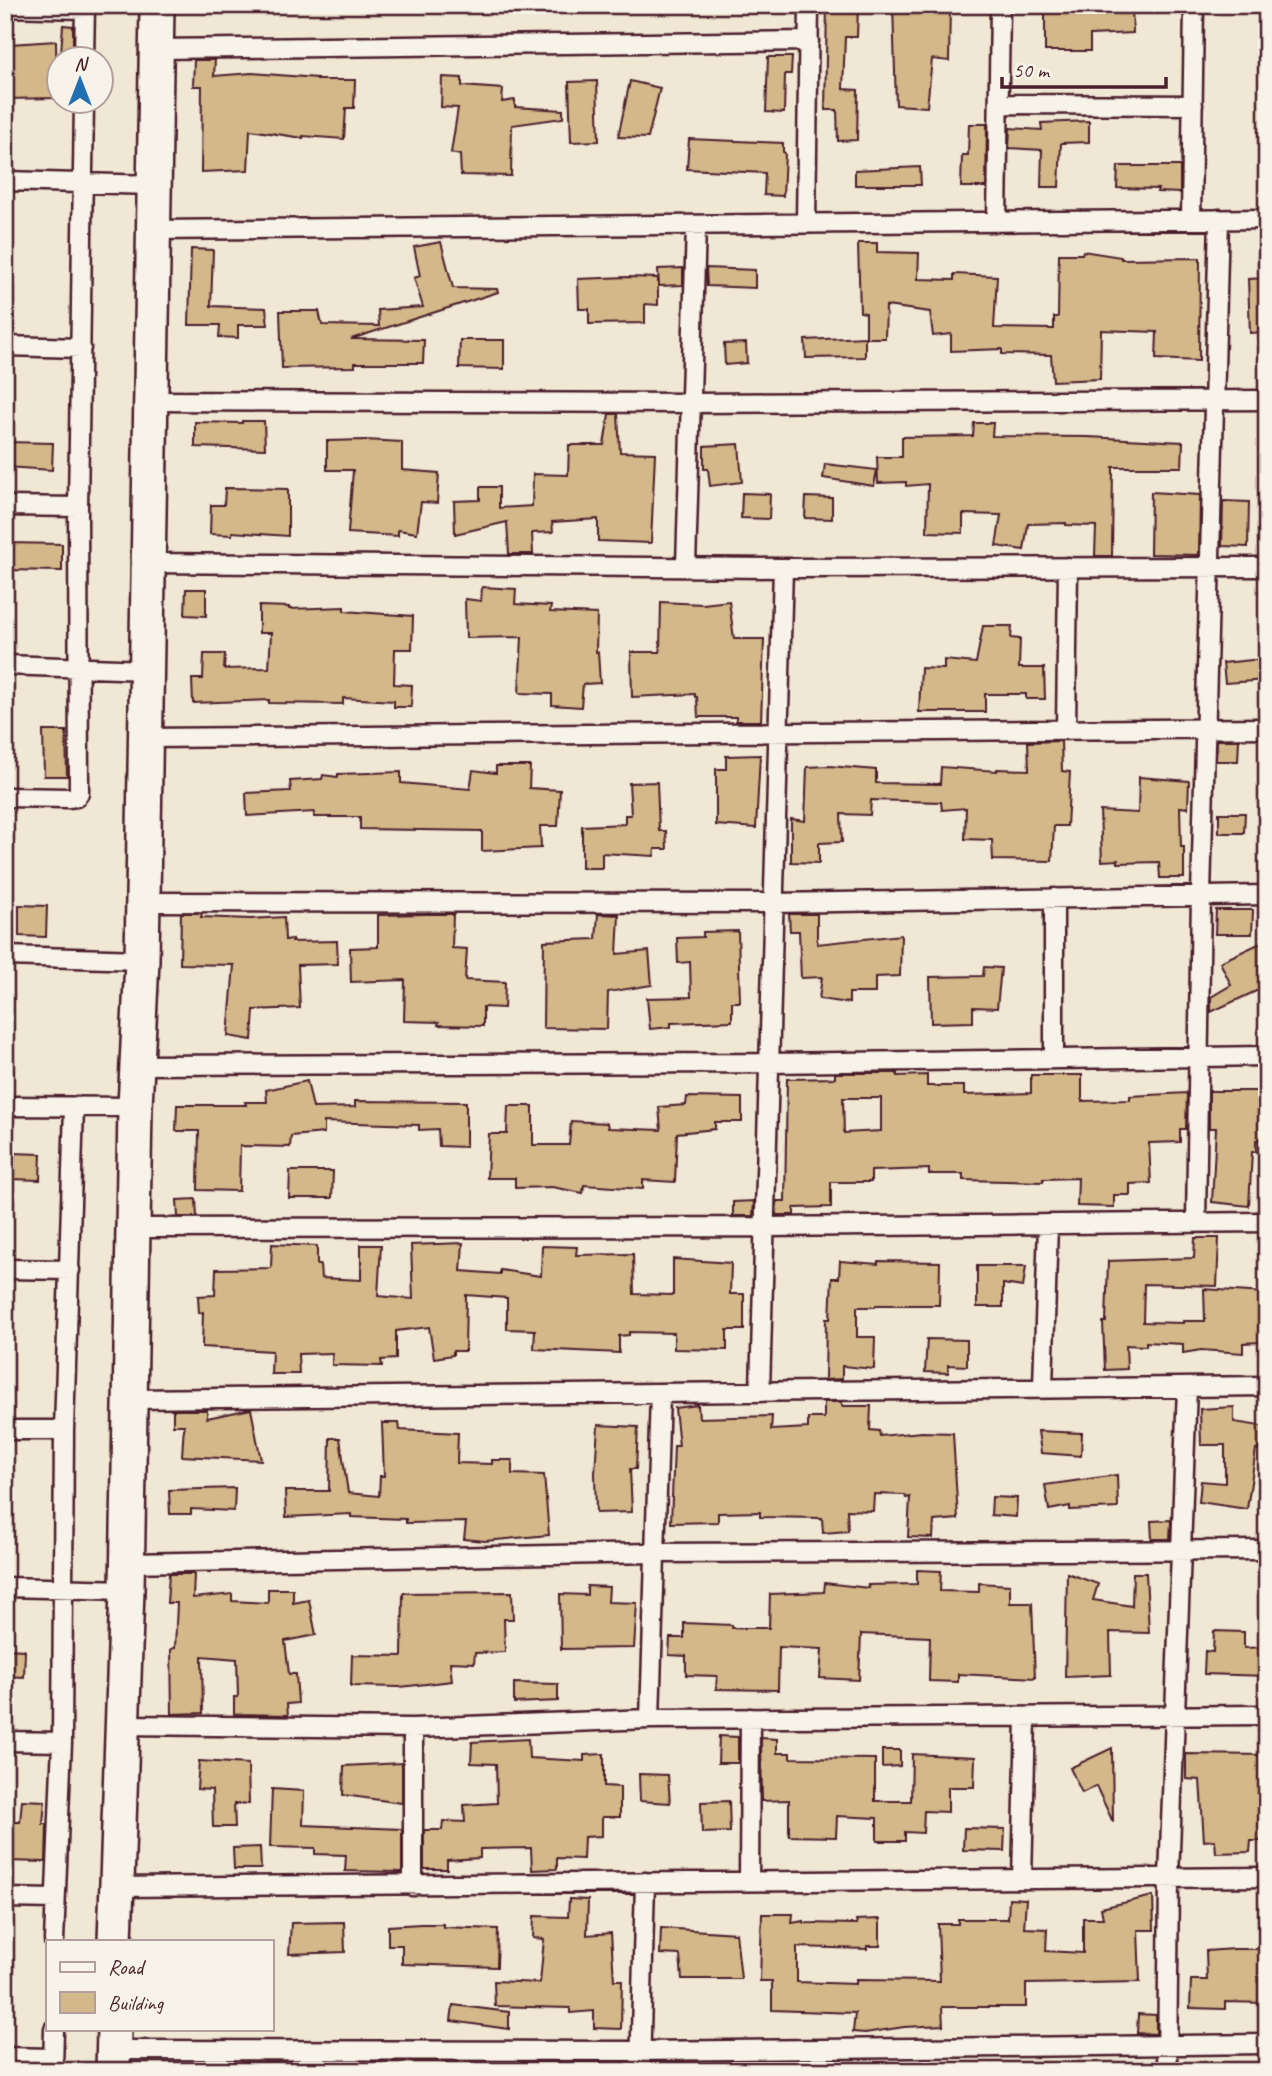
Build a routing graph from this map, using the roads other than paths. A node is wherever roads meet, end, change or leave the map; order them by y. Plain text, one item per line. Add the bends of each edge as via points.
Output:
1 (157, 5) edge
2 (809, 5) edge
3 (1000, 5) edge
4 (1194, 5) edge
5 (5, 6) edge
6 (85, 7) edge
7 (809, 41) junction
8 (84, 46) edge
9 (156, 49) junction
10 (1000, 104) junction
11 (1193, 104) junction
12 (84, 116) edge
13 (5, 181) edge
14 (83, 183) junction
15 (154, 184) junction
16 (1191, 219) junction
17 (1219, 219) junction
18 (1267, 219) edge
19 (997, 222) junction
20 (806, 223) junction
21 (696, 226) junction
22 (153, 230) junction
23 (5, 346) edge
24 (81, 348) junction
25 (1216, 400) junction
26 (1267, 400) edge
27 (151, 401) junction
28 (692, 403) junction
29 (5, 506) edge
30 (78, 507) junction
31 (148, 564) junction
32 (686, 566) junction
33 (1068, 567) junction
34 (1211, 567) junction
35 (1267, 567) edge
36 (783, 568) junction
37 (5, 665) edge
38 (79, 668) junction
39 (147, 670) junction
40 (1267, 728) edge
41 (1066, 729) junction
42 (1205, 729) junction
43 (779, 734) junction
44 (146, 738) junction
45 (5, 797) edge
46 (1201, 895) junction
47 (1267, 895) edge
48 (1055, 898) junction
49 (144, 902) junction
50 (773, 903) junction
51 (5, 956) edge
52 (142, 960) junction
53 (1198, 1056) junction
54 (1267, 1056) edge
55 (1054, 1058) junction
56 (769, 1063) junction
57 (137, 1065) junction
58 (5, 1106) edge
59 (74, 1107) junction
60 (135, 1107) junction
61 (1196, 1222) junction
62 (1267, 1222) edge
63 (1048, 1224) junction
64 (764, 1227) junction
65 (134, 1228) junction
66 (5, 1269) edge
67 (70, 1270) junction
68 (1267, 1386) edge
69 (1043, 1387) junction
70 (1187, 1387) junction
71 (760, 1390) junction
72 (660, 1392) junction
73 (131, 1399) junction
74 (5, 1430) edge
75 (64, 1430) junction
76 (1267, 1550) edge
77 (1181, 1551) junction
78 (654, 1553) junction
79 (127, 1577) junction
80 (5, 1587) edge
81 (64, 1588) junction
82 (1267, 1715) edge
83 (1174, 1716) junction
84 (1026, 1717) junction
85 (750, 1718) junction
86 (650, 1719) junction
87 (122, 1724) junction
88 (413, 1728) junction
89 (5, 1741) edge
90 (62, 1742) junction
91 (1267, 1877) edge
92 (1169, 1878) junction
93 (1022, 1879) junction
94 (749, 1881) junction
95 (645, 1882) junction
96 (413, 1886) junction
97 (116, 1887) junction
98 (5, 1898) edge
99 (55, 1899) junction
100 (54, 1940) edge
101 (115, 1940) edge
102 (54, 2030) edge
103 (1267, 2044) edge
104 (1167, 2045) junction
105 (114, 2050) edge
106 (641, 2051) junction
107 (5, 2057) edge
108 (53, 2064) edge
109 (640, 2071) edge
110 (1167, 2071) edge

1 - 9 highway
2 - 7 street
3 - 10 street
4 - 11 street
5 - 6 street
6 - 8 street
7 - 9 street
7 - 20 street
9 - 15 highway
10 - 11 street
10 - 19 street
11 - 16 street
12 - 14 street
13 - 14 street
14 - 15 street
14 - 24 street
15 - 22 highway
16 - 17 street
16 - 19 street
17 - 18 street
17 - 25 street
19 - 20 street
20 - 21 street
21 - 22 street
21 - 28 street
22 - 27 highway
23 - 24 street
24 - 30 street
25 - 26 street
25 - 28 street
25 - 34 street
27 - 28 street
27 - 31 highway
28 - 32 street
29 - 30 street
30 - 38 street
31 - 32 street
31 - 39 highway
32 - 36 street
33 - 34 street
33 - 36 street
33 - 41 street
34 - 35 street
34 - 42 street
36 - 43 street
37 - 38 street
38 - 39 street
38 - 45 street via 79,793 68,798
39 - 44 highway
40 - 42 street
41 - 42 street
41 - 43 street
42 - 46 street
43 - 44 street
43 - 50 street
44 - 49 highway
46 - 47 street
46 - 48 street
46 - 53 street
48 - 50 street
48 - 55 street
49 - 50 street
49 - 52 highway
50 - 56 street
51 - 52 street
52 - 57 highway
53 - 54 street
53 - 55 street
53 - 61 street
55 - 56 street
56 - 57 street
56 - 64 street
57 - 60 highway
58 - 59 street
59 - 60 street
59 - 67 street
60 - 65 highway
61 - 62 street
61 - 63 street
63 - 64 street
63 - 69 street
64 - 65 street
64 - 71 street
65 - 73 highway
66 - 67 street
67 - 75 street
68 - 70 street
69 - 70 street
69 - 71 street
70 - 77 street
71 - 72 street
72 - 73 street
72 - 78 street
73 - 79 highway
74 - 75 street
75 - 81 street
76 - 77 street
77 - 78 street
77 - 83 street
78 - 79 street
78 - 86 street
79 - 81 street
79 - 87 highway
80 - 81 street
81 - 90 street
82 - 83 street
83 - 84 street
83 - 92 street
84 - 85 street
84 - 93 street
85 - 86 street
85 - 94 street
86 - 88 street
87 - 88 street
87 - 97 highway
88 - 96 street
89 - 90 street
90 - 99 street
91 - 92 street
92 - 93 street
92 - 104 street
93 - 94 street
94 - 95 street
95 - 96 street
95 - 106 street
96 - 97 street
97 - 101 highway
98 - 99 street
99 - 100 street
102 - 108 street
103 - 104 street
104 - 106 street
104 - 110 street
105 - 106 street
106 - 109 street
107 - 108 street

